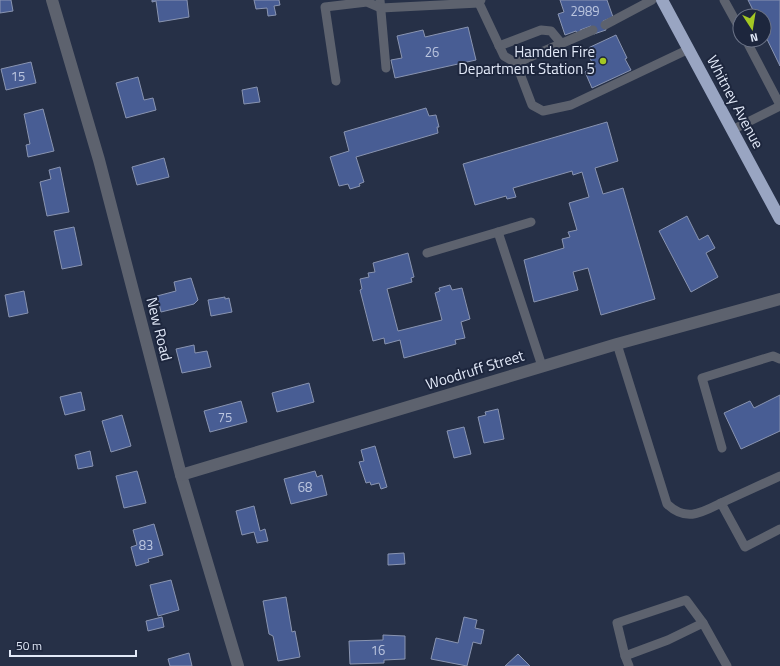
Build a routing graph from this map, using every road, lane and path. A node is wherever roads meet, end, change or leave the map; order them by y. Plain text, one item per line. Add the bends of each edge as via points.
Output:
1 (52, 0) edge
2 (652, 0) edge
3 (662, 0) edge
4 (724, 0) edge
5 (480, 2) edge
6 (324, 3) edge
7 (380, 4) edge
8 (732, 15) edge
9 (604, 25) dead end
10 (593, 30) dead end
11 (561, 43) junction
12 (499, 46) junction
13 (750, 48) edge
14 (689, 49) junction
15 (516, 63) junction
16 (386, 68) dead end
17 (336, 81) dead end
18 (780, 106) edge
19 (732, 130) junction
20 (780, 219) edge
21 (531, 222) dead end
22 (498, 232) junction
23 (428, 253) dead end
24 (780, 299) edge
25 (617, 344) junction
26 (780, 359) edge
27 (542, 366) junction
28 (722, 448) dead end
29 (181, 476) junction
30 (780, 476) edge
31 (722, 503) junction
32 (780, 529) edge
33 (703, 623) junction
34 (625, 656) junction
35 (238, 666) edge
36 (629, 666) edge
37 (728, 666) edge

1 - 29 street, New Road via 99,160
2 - 9 lane
3 - 14 highway, Whitney Avenue
4 - 8 lane
5 - 7 lane
5 - 12 lane
6 - 7 lane
6 - 17 lane
7 - 16 lane
10 - 11 lane
11 - 12 lane via 551,31 541,30
11 - 15 lane
12 - 15 lane via 504,56
13 - 18 lane
14 - 15 lane via 571,105 543,111 532,105
14 - 19 highway, Whitney Avenue
18 - 19 lane
19 - 20 highway, Whitney Avenue
21 - 22 lane
22 - 23 lane
22 - 27 lane
24 - 25 street, Woodruff Street
25 - 27 street, Woodruff Street
25 - 31 lane via 667,504 674,511 691,515
26 - 28 lane via 773,356 702,378
27 - 29 street, Woodruff Street
29 - 35 street, New Road
30 - 31 lane
31 - 32 lane via 746,547
33 - 34 lane via 668,640
33 - 34 lane via 686,600 617,623
33 - 37 lane
34 - 36 lane

